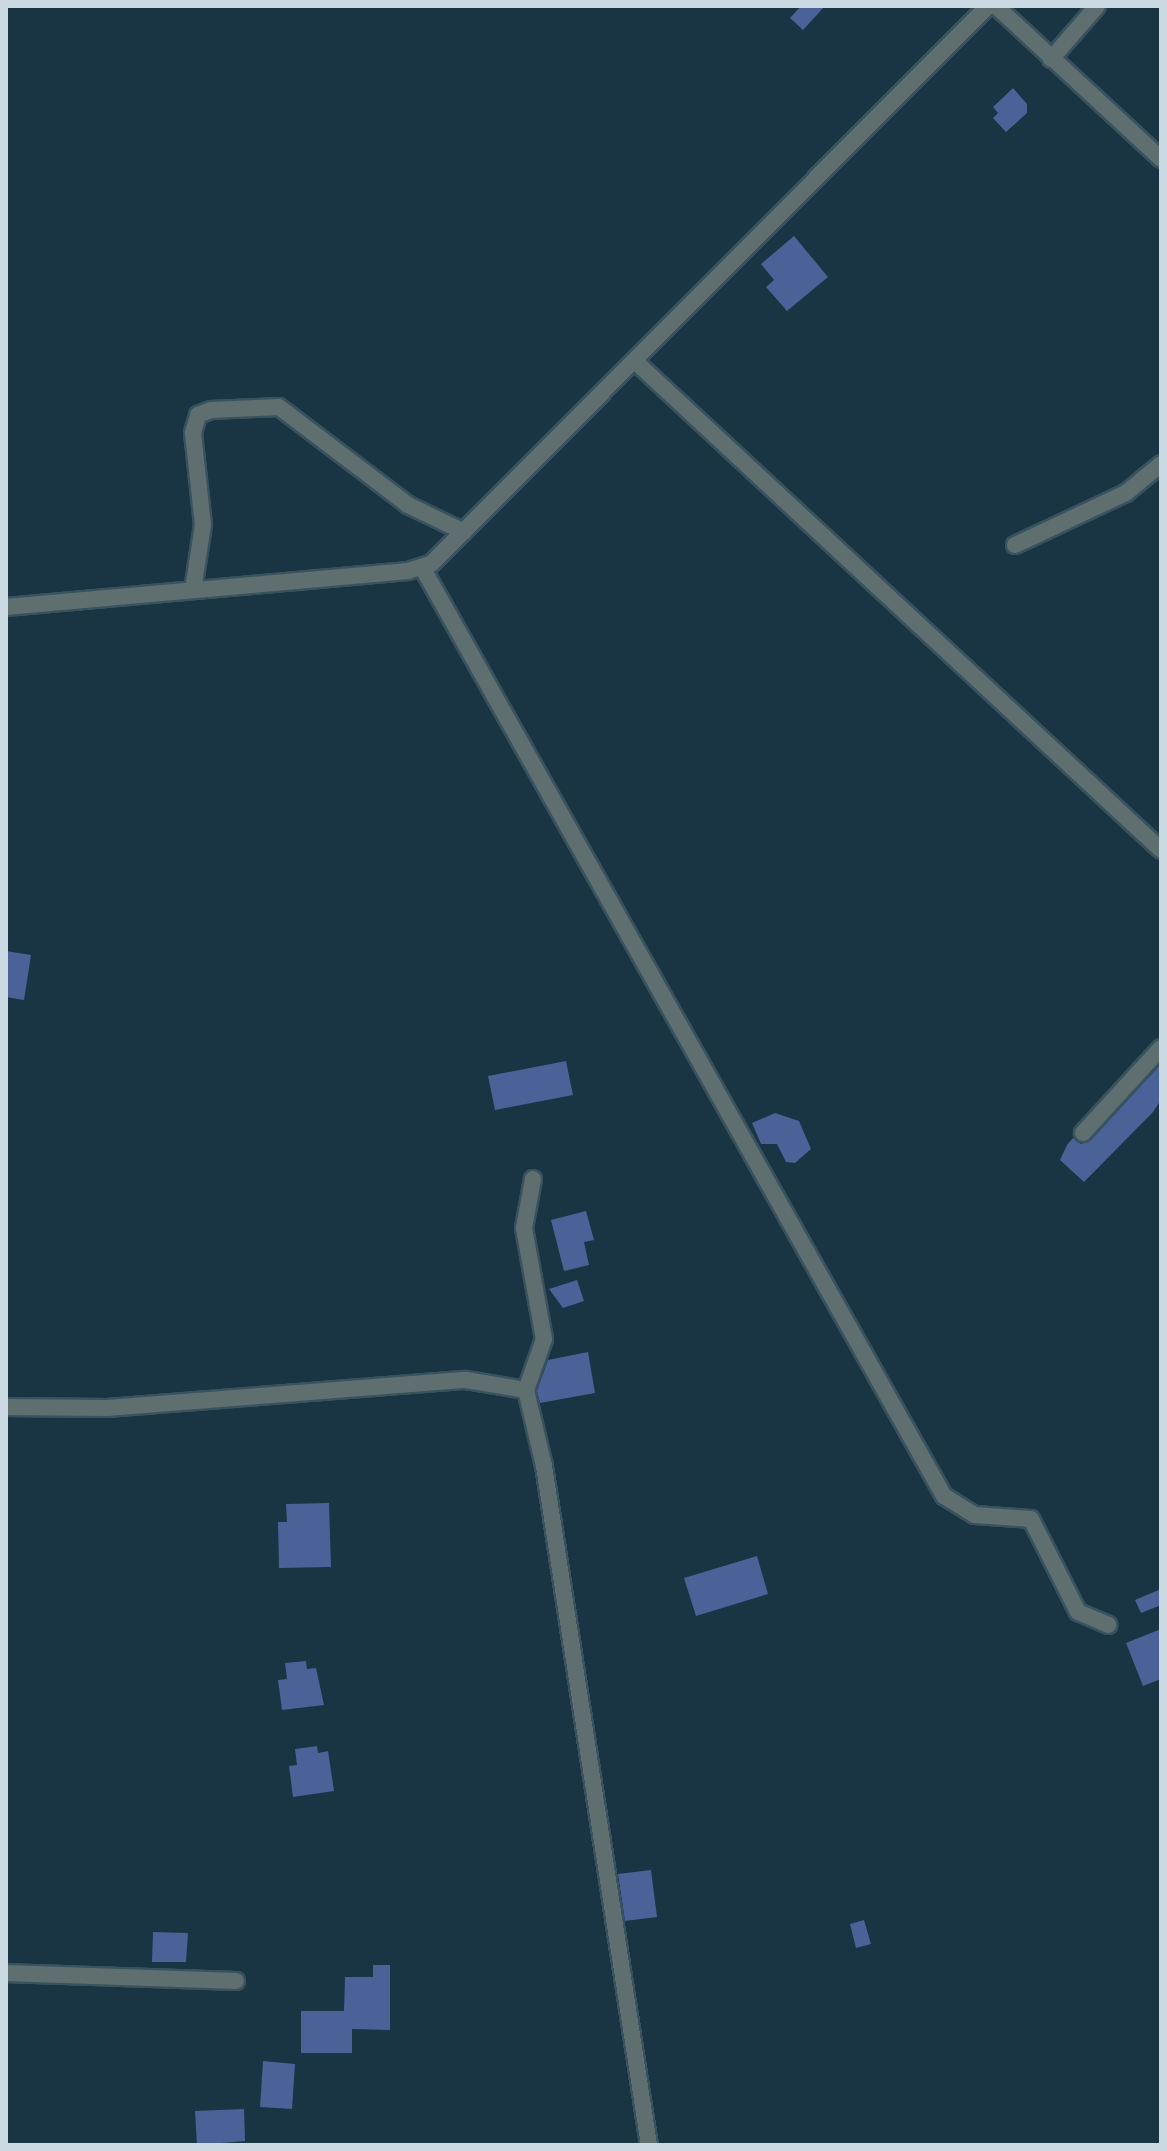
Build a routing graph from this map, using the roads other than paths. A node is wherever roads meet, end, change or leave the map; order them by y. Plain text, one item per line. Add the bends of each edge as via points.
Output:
1 (988, 6) edge
2 (996, 6) edge
3 (1097, 6) edge
4 (1051, 59) junction
5 (1161, 159) edge
6 (637, 363) junction
7 (1161, 464) edge
8 (464, 532) junction
9 (1015, 545) dead end
10 (422, 567) junction
11 (193, 590) junction
12 (6, 607) edge
13 (1161, 850) edge
14 (1161, 1048) edge
15 (1083, 1133) dead end
16 (533, 1179) dead end
17 (526, 1390) junction
18 (6, 1407) edge
19 (1108, 1625) dead end
20 (6, 1973) edge
21 (236, 1981) dead end
22 (649, 2145) edge

1 - 6 street
2 - 4 street
3 - 4 street
4 - 5 street
6 - 8 street
6 - 13 street
7 - 9 street via 1126,493
8 - 10 street
8 - 11 street via 408,505 279,407 256,403 211,410 198,415 193,433 203,525
10 - 11 street
10 - 19 street via 944,1496 975,1515 1031,1519 1078,1612
11 - 12 street
14 - 15 street
16 - 17 street via 524,1228 544,1339
17 - 18 street via 466,1380 107,1408
17 - 22 street via 544,1466
20 - 21 street

